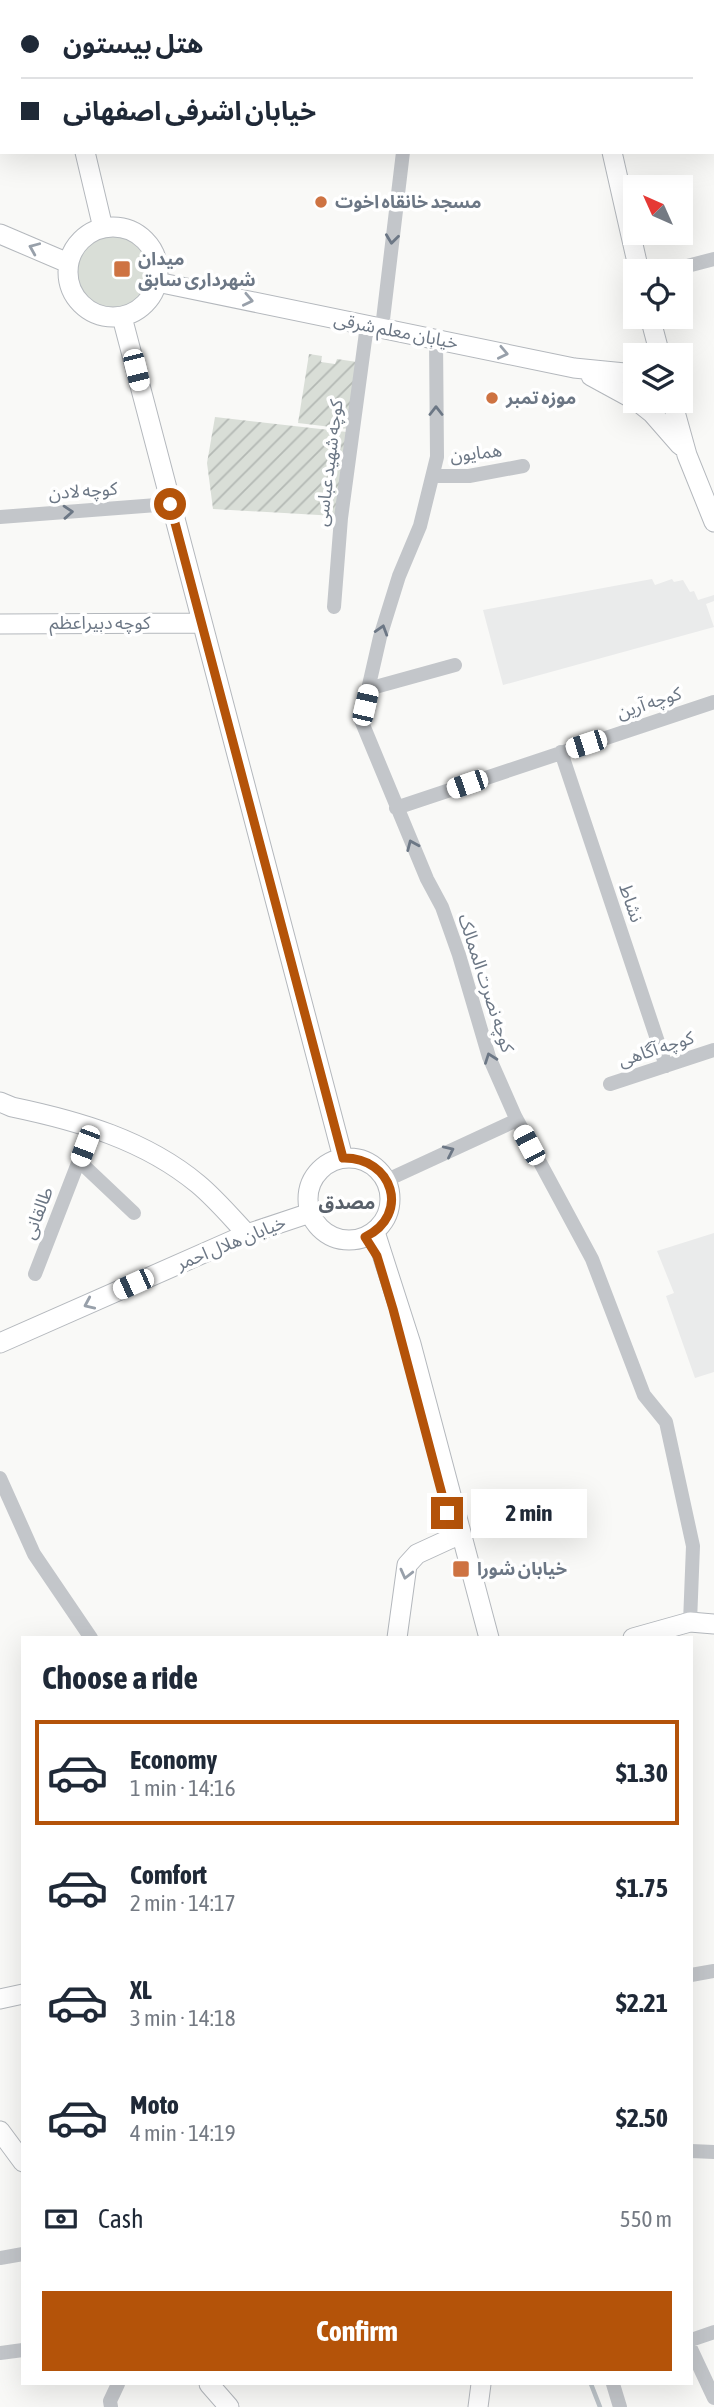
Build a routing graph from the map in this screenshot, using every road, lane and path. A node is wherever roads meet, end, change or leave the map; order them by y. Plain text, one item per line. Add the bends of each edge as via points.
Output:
1 (85, 154) edge
2 (403, 154) edge
3 (612, 154) edge
4 (103, 228) junction
5 (0, 234) edge
6 (636, 259) edge
7 (714, 259) edge
8 (68, 263) junction
9 (693, 264) edge
10 (157, 282) junction
11 (122, 317) junction
12 (374, 326) junction
13 (436, 338) junction
14 (574, 368) junction
15 (623, 373) edge
16 (623, 392) edge
17 (650, 413) edge
18 (675, 413) edge
19 (687, 455) junction
20 (523, 466) dead end
21 (433, 476) junction
22 (170, 504) junction
23 (0, 517) edge
24 (714, 522) edge
25 (334, 607) dead end
26 (201, 622) junction
27 (0, 624) edge
28 (455, 665) dead end
29 (368, 689) junction
30 (714, 702) edge
31 (561, 752) junction
32 (396, 808) junction
33 (714, 1050) edge
34 (666, 1066) junction
35 (610, 1084) dead end
36 (0, 1102) edge
37 (517, 1121) junction
38 (92, 1127) junction
39 (343, 1158) junction
40 (79, 1161) junction
41 (387, 1180) junction
42 (134, 1213) dead end
43 (310, 1213) junction
44 (247, 1234) junction
45 (370, 1235) junction
46 (35, 1274) dead end
47 (0, 1343) edge
48 (0, 1479) edge
49 (454, 1537) junction
50 (690, 1622) junction
51 (714, 1624) edge
52 (90, 1636) edge
53 (397, 1636) edge
54 (479, 1636) edge
55 (488, 1636) edge
56 (640, 1636) edge
57 (714, 1971) edge
58 (693, 1975) edge
59 (21, 1994) edge
60 (0, 1999) edge
61 (0, 2131) edge
62 (693, 2151) edge
63 (714, 2152) edge
64 (21, 2159) edge
65 (21, 2254) edge
66 (0, 2258) edge
67 (714, 2332) edge
68 (693, 2339) edge
69 (21, 2350) edge
70 (0, 2353) edge
71 (693, 2353) edge
72 (118, 2385) edge
73 (210, 2385) edge
74 (481, 2385) edge
75 (613, 2385) edge
76 (714, 2398) edge
77 (111, 2407) edge
78 (229, 2407) edge
79 (478, 2407) edge
80 (620, 2407) edge

1 - 4 main road
2 -> 12 street, کوچه شهید عباسی
3 - 6 main road
4 - 8 main road via 81,240
4 - 10 main road via 126,229 145,240 154,252
8 -> 5 main road
7 - 9 street
8 - 11 main road via 67,276 77,301 98,316
10 - 11 main road via 145,304
10 -> 12 main road, خیابان معلم شرقی
11 - 22 main road
12 - 13 main road, خیابان معلم شرقی
12 - 25 street, کوچه شهید عباسی via 341,518
13 -> 14 main road, خیابان معلم شرقی
21 -> 13 street, کوچه نصرت الممالک via 437,457
14 - 15 main road, خیابان معلم شرقی
14 - 16 main road
17 - 19 main road
18 - 19 main road
19 - 24 main road
20 - 21 street, همایون via 469,476
29 -> 21 street, کوچه نصرت الممالک via 380,637
23 -> 22 street, کوچه لادن
22 - 26 main road
26 - 27 main road, کوچه دبیراعظم
26 - 39 main road
28 - 29 street
29 - 32 street, کوچه نصرت الممالک via 361,720
30 - 31 street, کوچه آرین
31 - 32 street, کوچه آرین
31 - 34 street, نشاط
37 -> 32 street, کوچه نصرت الممالک via 489,1057 442,907
33 - 34 street, کوچه آگاهی
34 - 35 street, کوچه آگاهی
36 - 38 main road
41 -> 37 street
37 - 50 street, کوچه نصرت الممالک via 592,1259 644,1395 666,1422 693,1546
38 - 40 street, طالقانی
38 - 44 main road via 129,1141 197,1182
39 - 41 main road via 369,1162
39 - 43 main road via 331,1161 314,1178 309,1189
40 - 42 street
40 - 46 street, طالقانی
41 - 45 main road via 391,1191 388,1214
43 - 44 main road, خیابان هلال احمر
43 - 45 main road via 326,1234 338,1239 352,1241
44 -> 47 main road, خیابان هلال احمر
45 - 49 main road
45 - 55 main road via 411,1344
48 - 52 street via 29,1545
49 -> 53 main road via 417,1554 407,1565
49 - 54 main road
50 - 51 main road
50 - 56 main road
57 - 58 street
59 - 60 main road
61 - 64 main road
62 - 63 street
65 - 66 street
67 - 68 street
69 - 70 street
71 - 76 street
72 - 77 street
73 - 78 main road
74 - 79 main road
75 - 80 street

